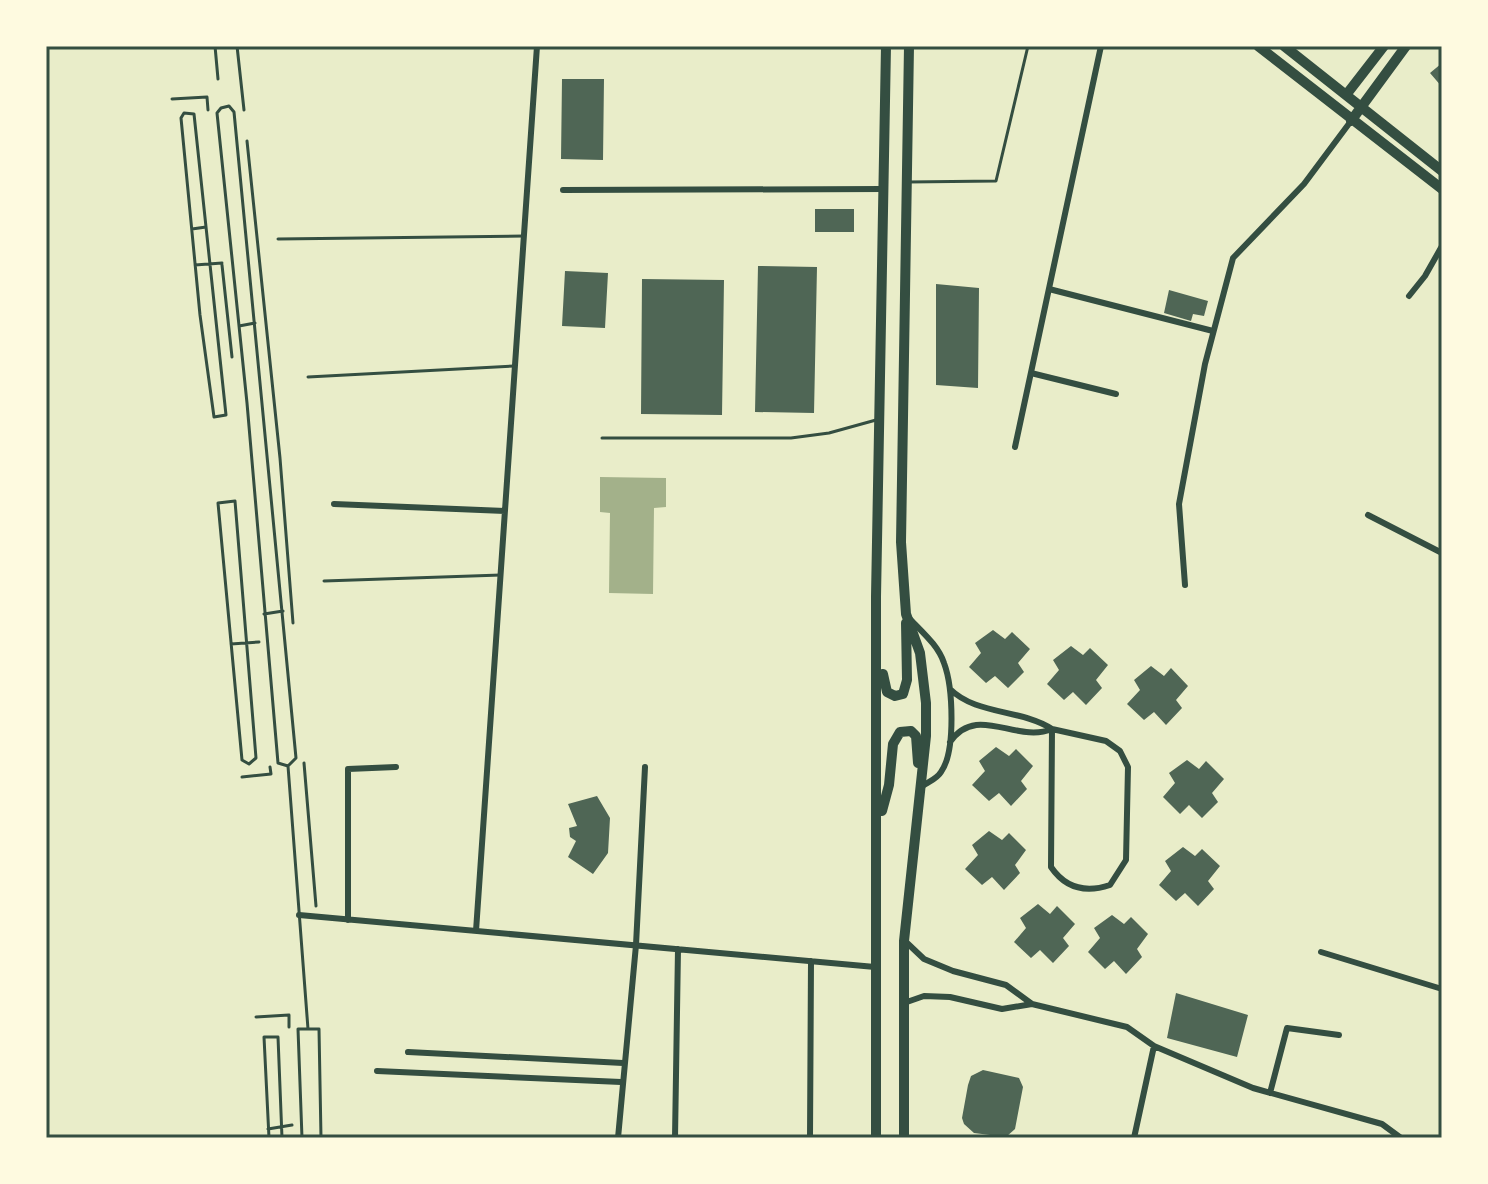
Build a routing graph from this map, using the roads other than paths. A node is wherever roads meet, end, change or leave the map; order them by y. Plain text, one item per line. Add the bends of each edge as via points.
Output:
1 (215, 46) edge
2 (537, 46) edge
3 (886, 46) edge
4 (909, 46) edge
5 (1028, 46) edge
6 (1101, 46) edge
7 (1258, 46) edge
8 (1284, 46) edge
9 (1384, 46) edge
10 (1406, 46) edge
11 (218, 79) dead end
12 (1346, 95) junction
13 (1361, 105) junction
14 (1351, 121) junction
15 (1442, 171) edge
16 (908, 182) junction
17 (885, 189) junction
18 (1442, 189) edge
19 (563, 190) dead end
20 (524, 236) junction
21 (278, 239) dead end
22 (1442, 246) edge
23 (1049, 289) junction
24 (1409, 296) dead end
25 (256, 323) junction
26 (239, 326) junction
27 (1213, 331) junction
28 (515, 366) junction
29 (1031, 373) junction
30 (308, 377) dead end
31 (1116, 394) dead end
32 (879, 418) junction
33 (602, 438) dead end
34 (1015, 447) dead end
35 (334, 504) dead end
36 (505, 511) junction
37 (1368, 515) dead end
38 (1442, 553) edge
39 (501, 575) junction
40 (324, 581) dead end
41 (1185, 585) dead end
42 (876, 597) junction
43 (283, 611) junction
44 (264, 614) junction
45 (906, 614) junction
46 (949, 689) junction
47 (1052, 729) junction
48 (950, 742) junction
49 (288, 766) junction
50 (396, 767) dead end
51 (645, 767) dead end
52 (918, 789) junction
53 (877, 829) junction
54 (299, 915) junction
55 (348, 920) junction
56 (476, 931) junction
57 (904, 941) junction
58 (636, 945) junction
59 (678, 949) junction
60 (1321, 952) dead end
61 (811, 961) junction
62 (875, 967) junction
63 (1442, 989) edge
64 (904, 1003) junction
65 (1032, 1004) junction
66 (308, 1029) junction
67 (1339, 1035) dead end
68 (1154, 1046) junction
69 (408, 1052) dead end
70 (623, 1063) junction
71 (377, 1071) dead end
72 (621, 1082) junction
73 (1270, 1093) junction
74 (1396, 1137) edge
75 (302, 1138) edge
76 (321, 1138) edge
77 (437, 1138) edge
78 (498, 1138) edge
79 (618, 1138) edge
80 (675, 1138) edge
81 (810, 1138) edge
82 (876, 1138) edge
83 (904, 1138) edge
84 (1134, 1138) edge

1 - 11 lane
2 - 20 street
3 - 17 main road
4 - 16 main road
5 - 16 lane via 996,181
6 - 23 street
7 - 14 main road
8 - 12 main road
9 - 12 main road
10 - 13 main road
12 - 13 main road
13 - 14 main road
13 - 15 main road
14 - 18 main road
14 - 27 street via 1304,184 1233,258
16 - 45 main road via 901,542
17 - 19 street
17 - 32 main road
20 - 21 lane
20 - 28 street
22 - 24 street
23 - 27 street
23 - 29 street
25 - 26 lane
25 - 26 lane via 234,112 229,106 217,113
25 - 43 lane
26 - 44 lane
27 - 41 street via 1179,504
28 - 30 lane
28 - 36 street
29 - 31 street
29 - 34 street
32 - 33 lane via 791,438
32 - 42 main road
35 - 36 street
36 - 39 street
37 - 38 street
39 - 40 lane
39 - 56 street
42 - 45 main road via 883,686 895,696 906,688
42 - 53 main road
43 - 44 lane
43 - 49 lane via 296,758
44 - 49 lane via 278,763
45 - 46 street via 937,649
45 - 52 main road via 920,653 926,703
46 - 47 street via 960,700 1037,719
46 - 48 street
47 - 47 street via 1106,741 1120,751 1128,767 1126,860 1110,885 1095,890 1060,880 1051,867
47 - 48 street via 1038,735 977,723 959,729
48 - 52 street via 940,775
49 - 54 lane
50 - 55 street via 348,769
51 - 58 street
52 - 53 main road via 917,739 903,731 893,744
52 - 57 main road
53 - 62 main road
54 - 55 street
54 - 66 lane
55 - 56 street
56 - 58 street
57 - 64 main road
57 - 65 street via 924,959 1006,985
58 - 59 street
58 - 70 street
59 - 61 street
59 - 80 street
60 - 63 street
61 - 62 street
61 - 81 street
62 - 82 main road
64 - 65 street via 924,996 1002,1009
64 - 83 main road
65 - 68 street via 1127,1027
66 - 75 lane via 298,1029
66 - 76 lane via 319,1029
67 - 73 street via 1287,1028
68 - 73 street
68 - 84 street
69 - 70 street
70 - 72 street
71 - 72 street
72 - 79 street
73 - 74 street via 1382,1124
77 - 78 street

